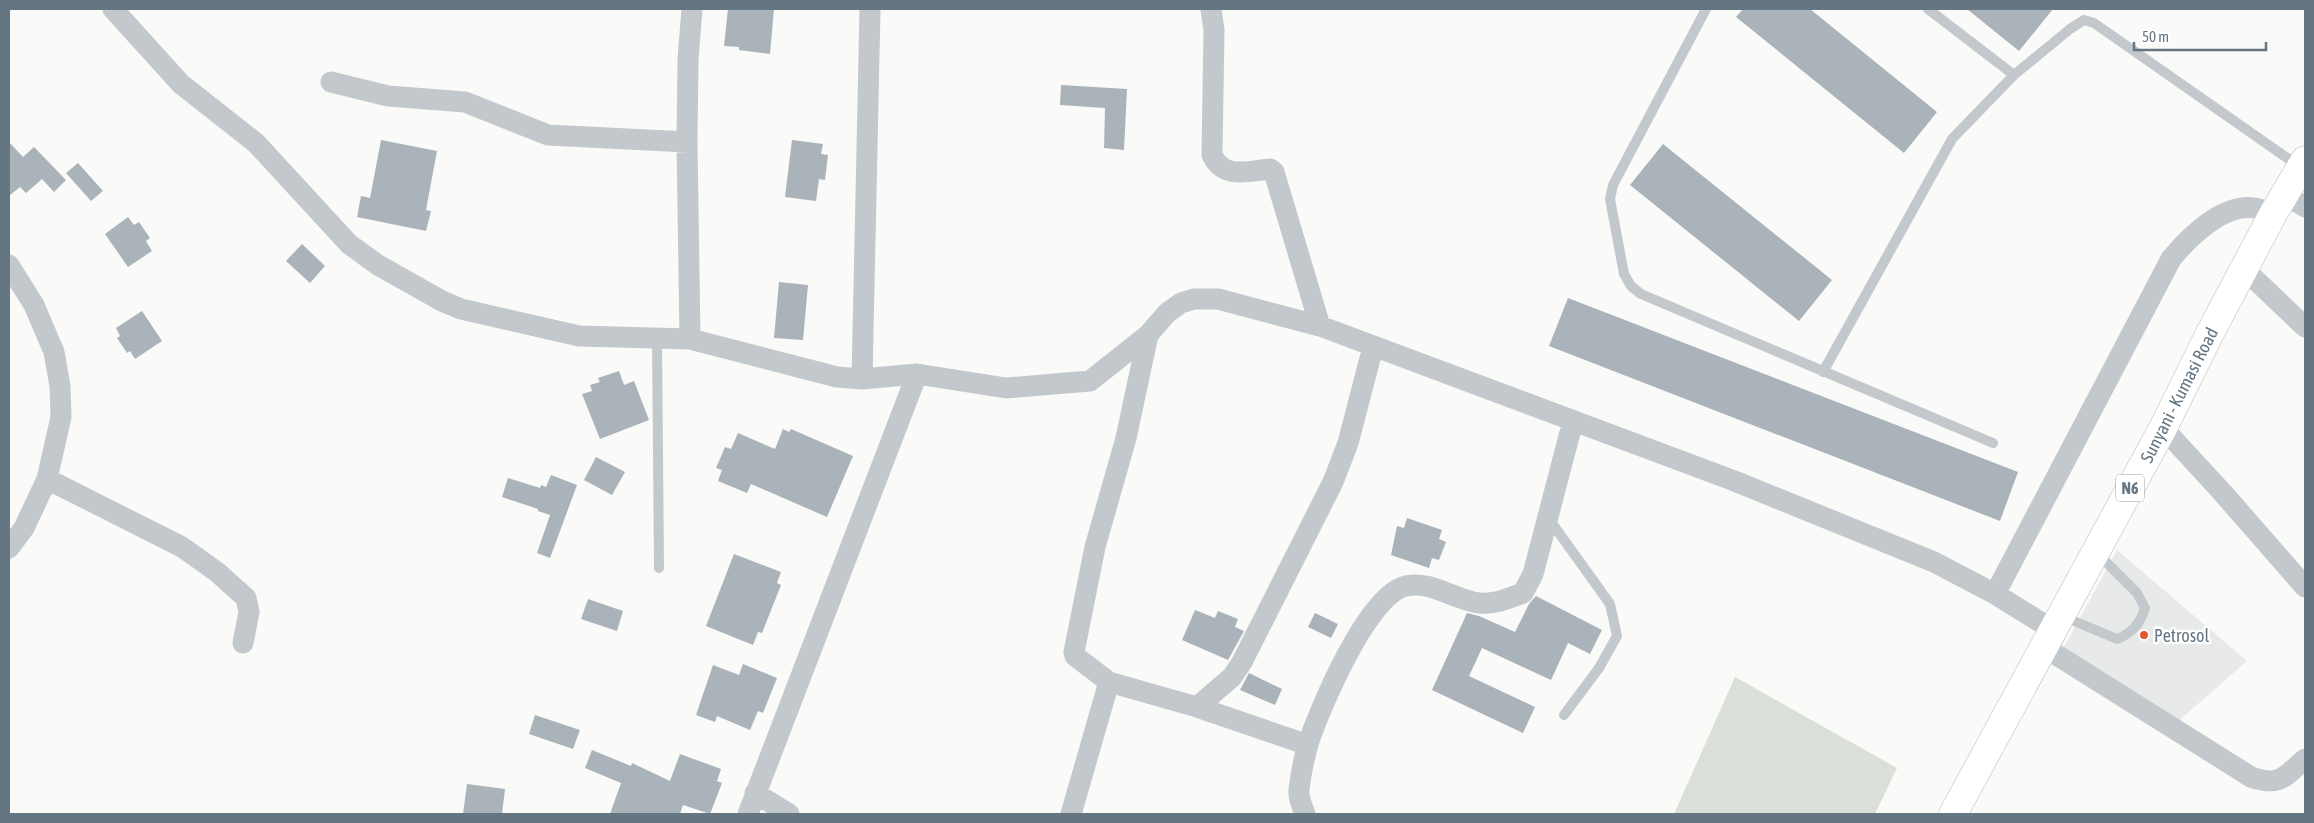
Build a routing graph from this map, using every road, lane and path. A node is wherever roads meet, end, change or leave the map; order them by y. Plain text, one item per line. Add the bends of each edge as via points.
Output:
1 (113, 9) edge
2 (692, 9) edge
3 (870, 9) edge
4 (1212, 9) edge
5 (1706, 9) edge
6 (1928, 9) edge
7 (2014, 75) junction
8 (331, 82) dead end
9 (687, 142) junction
10 (2303, 164) edge
11 (2288, 205) edge
12 (9, 265) edge
13 (2245, 270) junction
14 (1320, 326) junction
15 (2305, 326) edge
16 (1148, 336) junction
17 (657, 337) junction
18 (690, 339) junction
19 (1373, 347) junction
20 (1823, 372) junction
21 (917, 374) junction
22 (862, 378) junction
23 (1573, 421) junction
24 (2163, 428) junction
25 (1993, 443) dead end
26 (47, 479) junction
27 (1549, 519) junction
28 (9, 548) edge
29 (2095, 551) junction
30 (659, 568) dead end
31 (2305, 587) edge
32 (1995, 594) junction
33 (2053, 631) junction
34 (242, 643) dead end
35 (1109, 682) junction
36 (1197, 707) junction
37 (1564, 715) dead end
38 (1308, 745) junction
39 (2305, 760) edge
40 (755, 793) junction
41 (748, 814) edge
42 (789, 814) edge
43 (1071, 814) edge
44 (1305, 814) edge
45 (1953, 814) edge

1 - 17 street via 181,84 249,136 344,238 378,265 442,301 495,318 578,336
2 - 9 street
3 - 22 street
4 - 14 street via 1212,155 1216,163 1228,172 1270,169 1274,172
5 - 20 lane via 1613,186 1610,199 1624,274 1641,294
6 - 7 lane
7 - 10 lane via 2070,29 2084,20 2094,23
7 - 20 lane via 1948,146
8 - 9 street via 388,96 465,102 548,135
9 - 18 street
10 - 11 main road, Sunyani - Kumasi Road / N6
11 - 13 main road, Sunyani - Kumasi Road / N6
11 - 32 street via 2237,209 2219,216 2182,245 2171,259
12 - 26 street via 34,306 54,352 62,416
13 - 15 street
13 - 24 main road, Sunyani - Kumasi Road / N6
14 - 16 street via 1218,299 1194,299 1167,313
14 - 19 street
16 - 21 street via 1090,381 1006,388
16 - 35 street via 1126,438 1096,547 1074,652 1079,661
17 - 18 street
17 - 30 lane
18 - 22 street via 837,377
19 - 23 street
19 - 36 street via 1348,443 1333,482 1242,662 1232,677
20 - 25 lane
21 - 22 street
21 - 40 street
23 - 27 street
23 - 32 street via 1732,480 1934,562
24 - 29 main road, Sunyani - Kumasi Road / N6
24 - 31 street
26 - 28 street via 24,528
26 - 34 street via 182,547 217,572 246,598 249,612
27 - 37 lane via 1610,604 1616,636 1600,668
27 - 38 street via 1533,574 1523,593 1495,602 1479,603 1423,585 1406,586 1378,605 1343,662
29 - 33 main road, Sunyani - Kumasi Road / N6
29 - 33 lane via 2138,593 2145,608 2142,619 2130,634 2117,639
32 - 33 street
33 - 39 street via 2251,777 2267,783 2282,780
33 - 45 main road, Sunyani - Kumasi Road / N6
35 - 36 street
35 - 43 street
36 - 38 street
38 - 44 street via 1298,791
40 - 41 street
40 - 42 street

